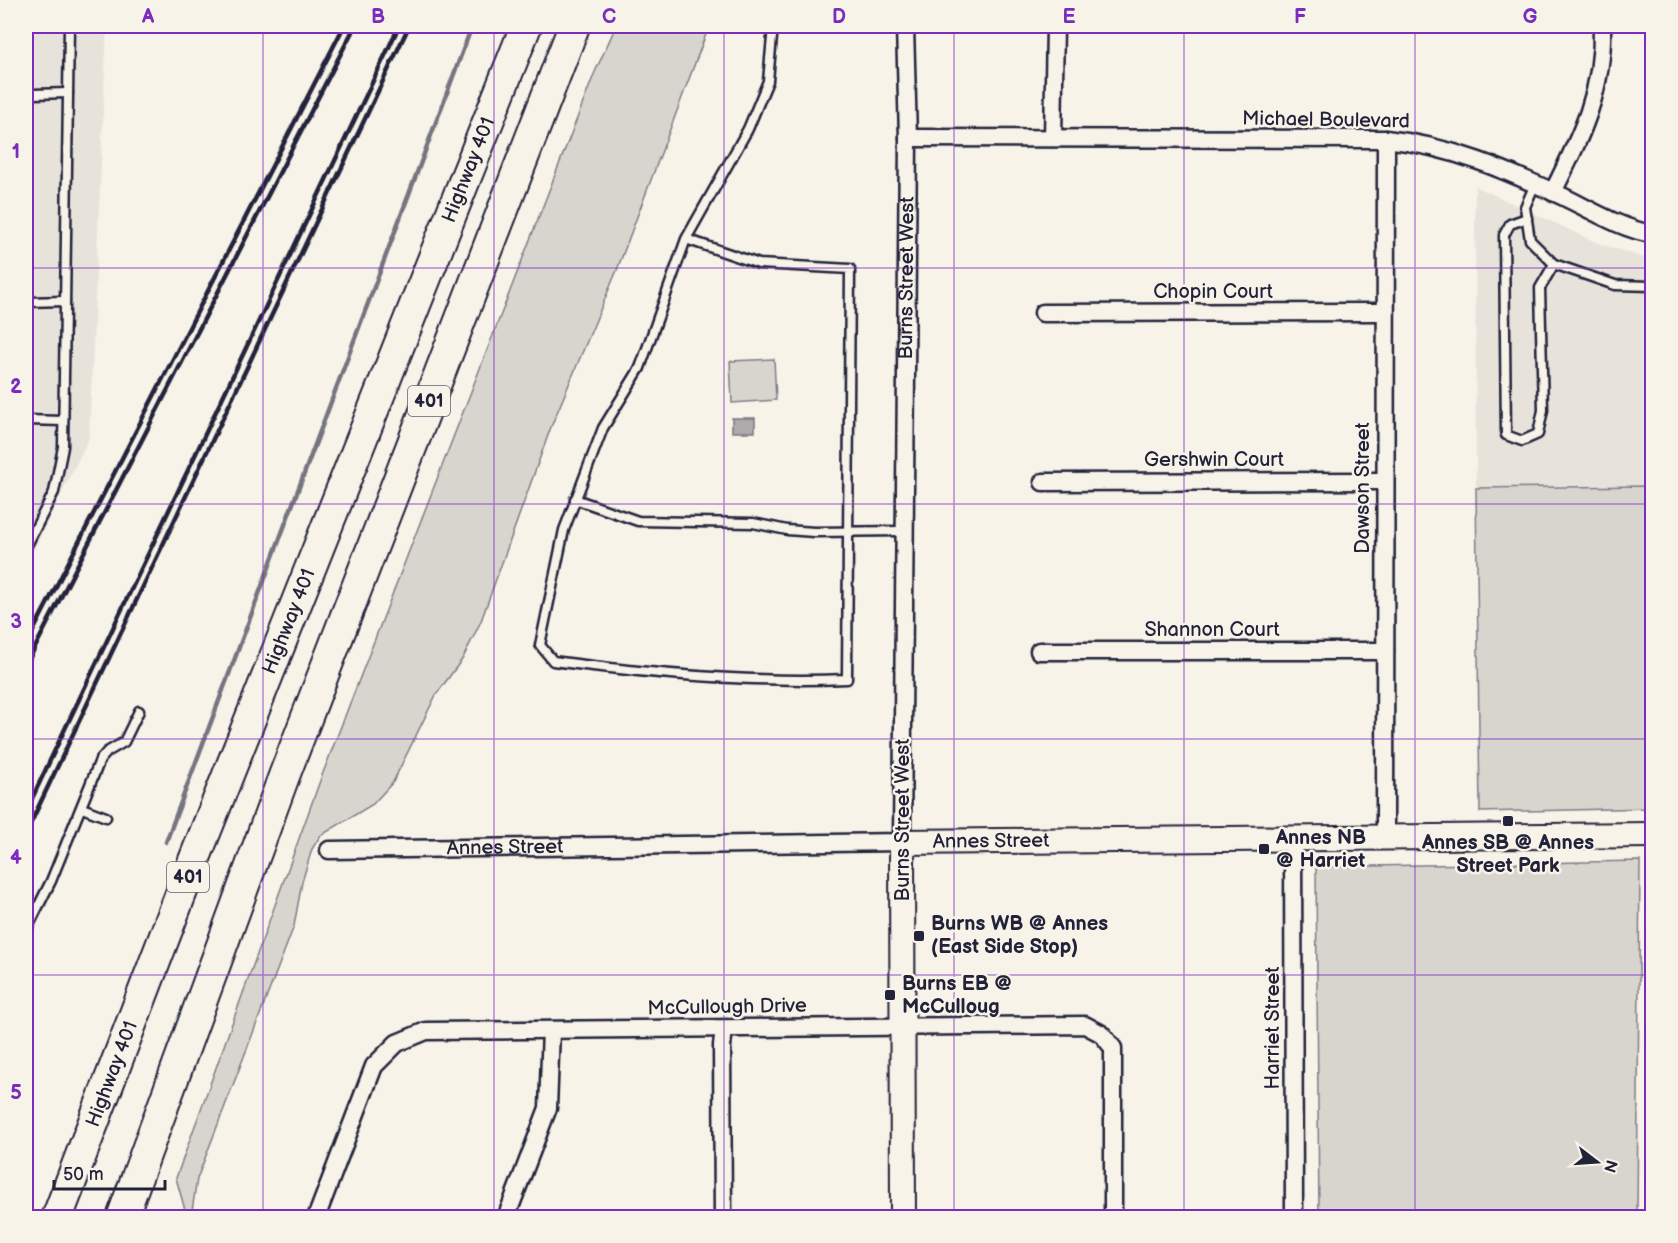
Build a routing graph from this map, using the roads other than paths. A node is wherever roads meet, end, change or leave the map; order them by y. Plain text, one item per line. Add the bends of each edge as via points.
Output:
1 (69, 26) edge
2 (526, 26) edge
3 (574, 26) edge
4 (773, 26) edge
5 (905, 26) edge
6 (1055, 26) edge
7 (1602, 26) edge
8 (68, 93) junction
9 (26, 100) edge
10 (908, 138) junction
11 (1053, 138) junction
12 (1386, 139) junction
13 (1535, 184) junction
14 (1553, 192) junction
15 (1527, 218) junction
16 (1653, 234) edge
17 (686, 239) junction
18 (26, 261) edge
19 (1554, 264) junction
20 (1653, 286) edge
21 (65, 301) junction
22 (26, 302) edge
23 (1384, 312) junction
24 (1043, 313) dead end
25 (26, 420) edge
26 (63, 421) junction
27 (1384, 481) junction
28 (1043, 482) dead end
29 (575, 499) junction
30 (903, 531) junction
31 (850, 533) junction
32 (26, 547) edge
33 (1039, 651) dead end
34 (1385, 651) junction
35 (139, 711) dead end
36 (81, 808) junction
37 (106, 817) dead end
38 (1653, 835) edge
39 (1385, 837) junction
40 (1293, 839) junction
41 (902, 842) junction
42 (329, 850) dead end
43 (26, 931) edge
44 (903, 1026) junction
45 (724, 1029) junction
46 (551, 1030) junction
47 (57, 1218) edge
48 (122, 1218) edge
49 (316, 1218) edge
50 (506, 1218) edge
51 (723, 1218) edge
52 (903, 1218) edge
53 (1113, 1218) edge
54 (1294, 1218) edge

1 - 8 lane
2 - 47 highway, Highway 401 / 401 via 185,883
3 - 48 highway, 401 via 284,776
4 - 17 lane via 768,81 748,129
5 - 10 street, Burns Street West
6 - 11 street
7 - 14 street via 1597,92
8 - 9 lane via 33,94
8 - 21 lane
10 - 11 street, Michael Boulevard
10 - 30 street, Burns Street West
11 - 12 street, Michael Boulevard
12 - 13 street, Michael Boulevard via 1467,155
12 - 23 street, Dawson Street
13 - 14 street, Michael Boulevard
13 - 15 lane via 1525,207
14 - 16 street, Michael Boulevard
15 - 19 lane via 1530,240
15 - 19 lane via 1510,224 1504,235 1506,435 1522,441 1538,434 1543,410 1540,288
17 - 29 lane via 640,368 603,428
17 - 31 lane via 759,264 850,269
18 - 22 lane
19 - 20 lane via 1615,285
21 - 22 lane
21 - 26 lane
23 - 24 street, Chopin Court
23 - 27 street, Dawson Street
25 - 26 lane
26 - 32 lane via 63,447 54,492
27 - 28 street, Gershwin Court
27 - 34 street, Dawson Street
29 - 31 lane via 638,521 753,523 787,530
29 - 31 lane via 564,530 540,645 553,661 611,669 793,681 847,679
30 - 31 lane
30 - 41 street, Burns Street West
33 - 34 street, Shannon Court
34 - 39 street, Dawson Street
35 - 36 lane via 124,742 100,760
36 - 37 lane
36 - 43 lane
38 - 39 street, Annes Street
39 - 40 street, Annes Street
40 - 41 street, Annes Street
40 - 54 street, Harriet Street
41 - 42 street, Annes Street
41 - 44 street, Burns Street West
44 - 45 street, McCullough Drive
44 - 52 street, Burns Street West
44 - 53 street, McCullough Drive via 1085,1026 1102,1034 1113,1048
45 - 46 street, McCullough Drive
45 - 51 street
46 - 49 street, McCullough Drive via 426,1031 397,1043 374,1066
46 - 50 street via 548,1108

